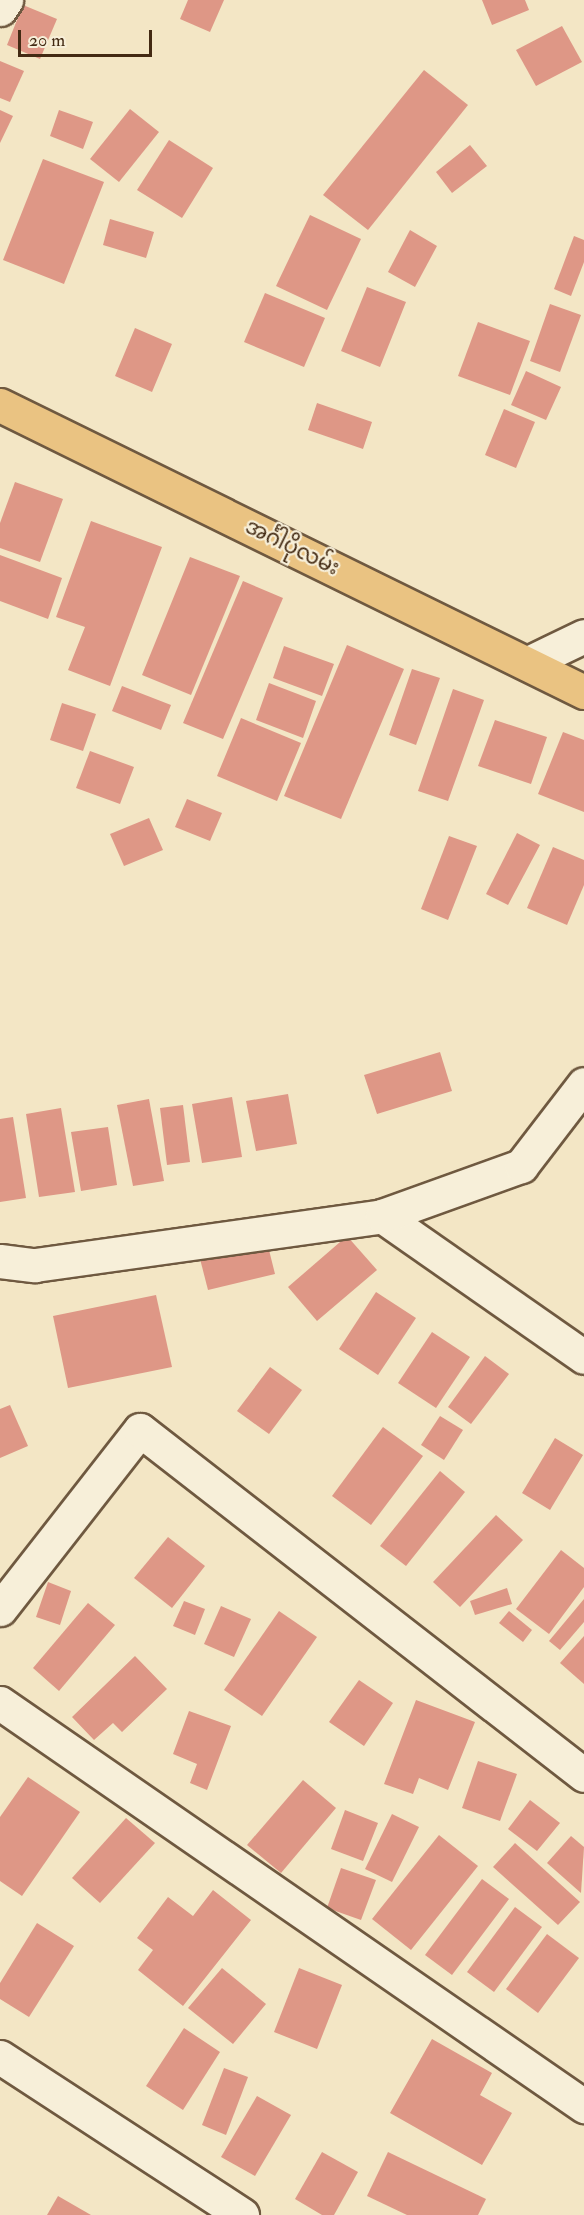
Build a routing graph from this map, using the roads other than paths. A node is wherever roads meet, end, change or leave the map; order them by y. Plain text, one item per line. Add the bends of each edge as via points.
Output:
1 (6, 0) edge
2 (0, 9) edge
3 (0, 405) edge
4 (584, 636) edge
5 (528, 663) junction
6 (584, 692) edge
7 (584, 1084) edge
8 (382, 1216) junction
9 (0, 1261) edge
10 (584, 1357) edge
11 (0, 1609) edge
12 (0, 1703) edge
13 (584, 1775) edge
14 (0, 2057) edge
15 (584, 2106) edge
16 (242, 2215) edge

1 - 2 street
3 - 5 main road, အင်္ဂါပိုလမ်း
4 - 5 street
5 - 6 main road, အင်္ဂါပိုလမ်း
7 - 8 street via 521,1166
8 - 9 street via 35,1266
8 - 10 street
11 - 13 street via 140,1430
12 - 15 street
14 - 16 street

